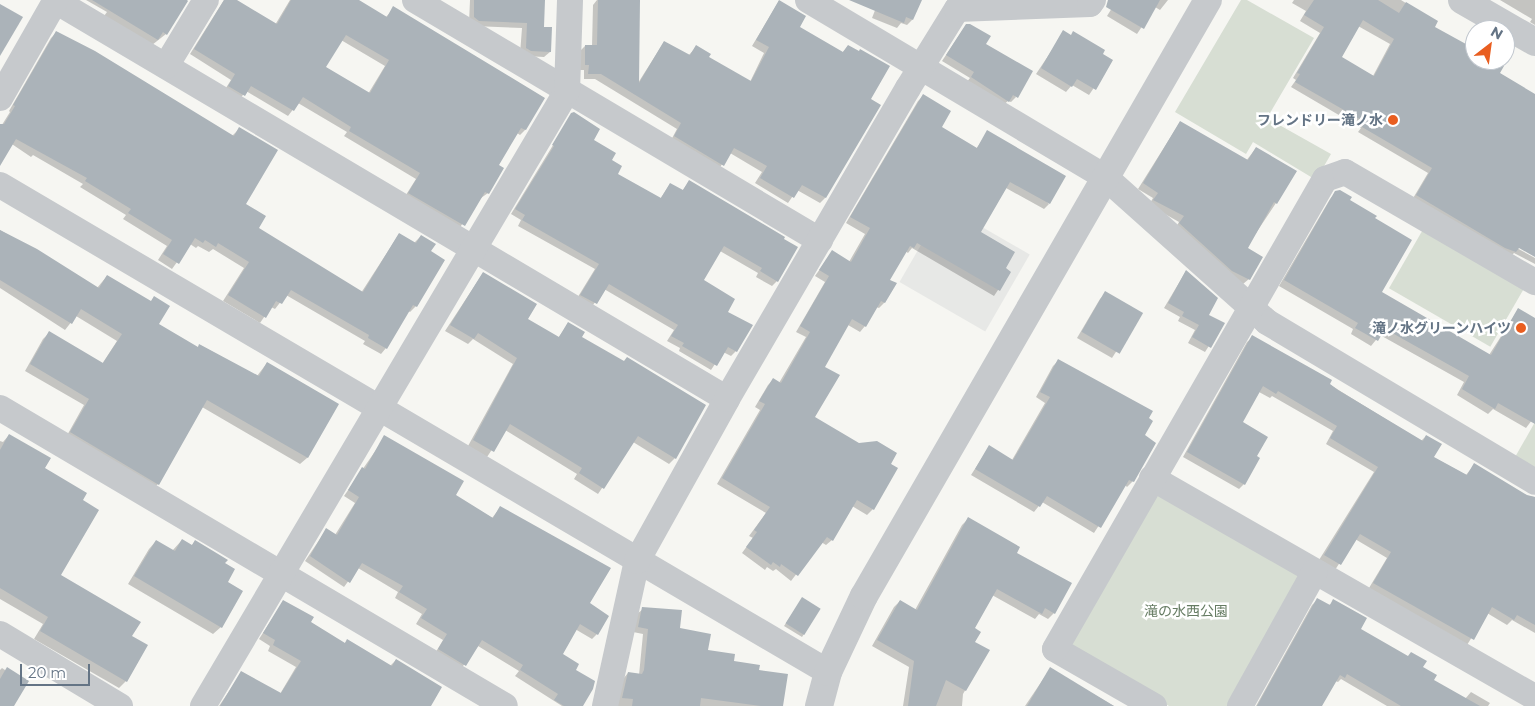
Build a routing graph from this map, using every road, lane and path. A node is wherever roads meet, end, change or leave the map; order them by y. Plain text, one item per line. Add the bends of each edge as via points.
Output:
1 (55, 0) edge
2 (206, 0) edge
3 (415, 0) edge
4 (570, 0) edge
5 (808, 0) edge
6 (1093, 0) edge
7 (1208, 0) edge
8 (1462, 0) edge
9 (1535, 42) edge
10 (166, 66) junction
11 (922, 66) junction
12 (567, 91) junction
13 (0, 98) edge
14 (1105, 177) junction
15 (0, 185) edge
16 (820, 240) junction
17 (472, 249) junction
18 (1535, 282) edge
19 (1251, 309) junction
20 (728, 399) junction
21 (0, 408) edge
22 (379, 409) junction
23 (1152, 478) junction
24 (1535, 482) edge
25 (637, 562) junction
26 (1314, 571) junction
27 (283, 574) junction
28 (0, 634) edge
29 (828, 672) junction
30 (1535, 697) edge
31 (120, 706) edge
32 (203, 706) edge
33 (505, 706) edge
34 (605, 706) edge
35 (819, 706) edge
36 (1154, 706) edge
37 (1240, 706) edge

1 - 10 street
1 - 13 street
2 - 10 street
3 - 12 street
4 - 12 street
5 - 11 street
6 - 11 street via 1090,4 957,9
7 - 14 street
8 - 9 street
10 - 17 street
11 - 14 street
11 - 16 street
12 - 16 street
12 - 17 street
14 - 19 street
14 - 29 street via 864,596
15 - 22 street
16 - 20 street
17 - 20 street
17 - 22 street
18 - 19 street via 1345,172 1325,179
19 - 23 street
19 - 24 street
20 - 25 street
21 - 27 street
22 - 25 street
22 - 27 street
23 - 26 street
23 - 36 street via 1055,649
25 - 29 street
25 - 34 street
26 - 30 street
26 - 37 street
27 - 32 street
27 - 33 street
28 - 31 street
29 - 35 street

